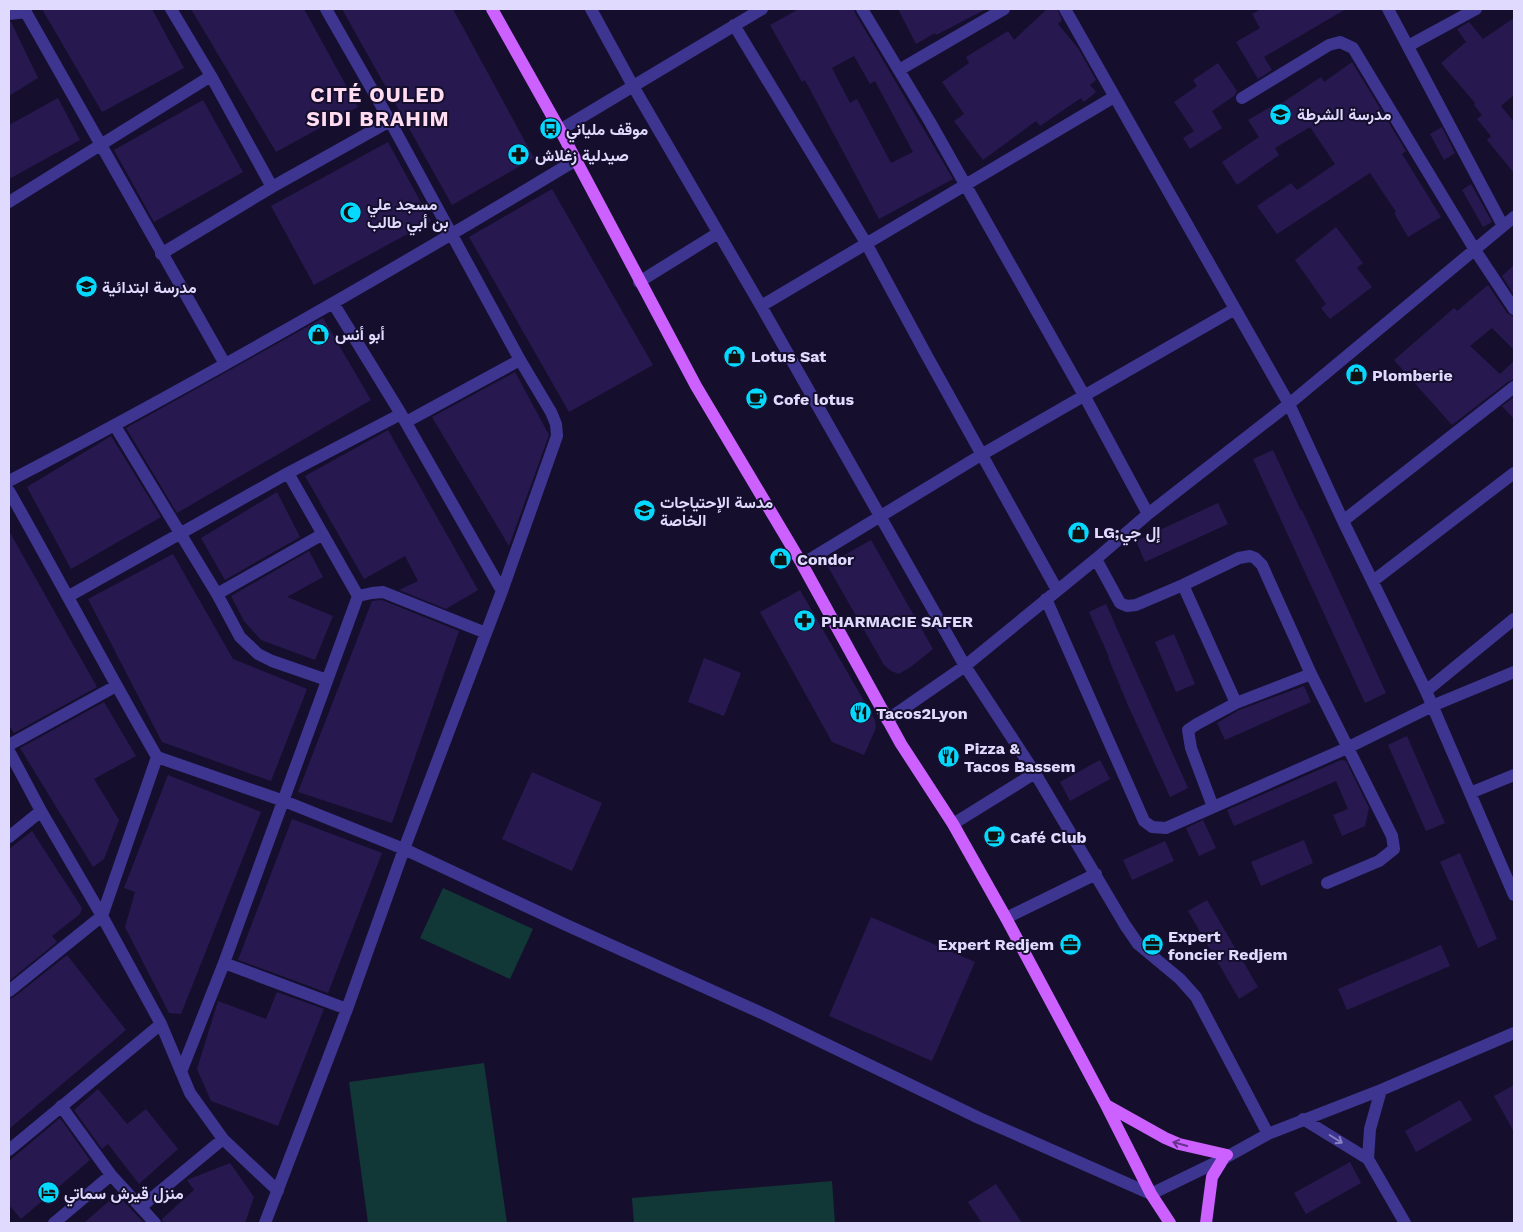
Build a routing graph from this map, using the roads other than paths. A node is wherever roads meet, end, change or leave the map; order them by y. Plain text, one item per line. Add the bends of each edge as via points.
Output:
1 (171, 9) edge
2 (326, 9) edge
3 (492, 9) edge
4 (591, 9) edge
5 (762, 9) edge
6 (862, 9) edge
7 (1004, 9) edge
8 (1065, 9) edge
9 (1388, 9) edge
10 (1476, 9) edge
11 (25, 11) edge
12 (9, 14) edge
13 (734, 25) junction
14 (1408, 46) junction
15 (899, 70) junction
16 (211, 76) junction
17 (633, 86) junction
18 (1114, 97) junction
19 (1242, 98) dead end
20 (390, 121) junction
21 (560, 130) junction
22 (101, 144) junction
23 (576, 160) junction
24 (964, 186) junction
25 (272, 187) junction
26 (9, 202) edge
27 (1514, 217) edge
28 (1503, 226) junction
29 (718, 233) junction
30 (453, 234) junction
31 (866, 243) junction
32 (1475, 250) junction
33 (161, 254) junction
34 (640, 282) junction
35 (333, 303) junction
36 (761, 306) junction
37 (1235, 309) junction
38 (1514, 309) edge
39 (520, 360) junction
40 (225, 364) junction
41 (1514, 387) edge
42 (1085, 397) junction
43 (1289, 404) junction
44 (403, 418) junction
45 (115, 426) junction
46 (981, 455) junction
47 (288, 473) junction
48 (1514, 473) edge
49 (9, 481) edge
50 (9, 491) edge
51 (1148, 514) junction
52 (880, 516) junction
53 (1343, 521) junction
54 (181, 533) junction
55 (323, 534) junction
56 (1096, 559) junction
57 (802, 564) junction
58 (1373, 581) junction
59 (1183, 585) junction
60 (1057, 590) junction
61 (502, 591) junction
62 (217, 594) junction
63 (69, 596) junction
64 (358, 596) junction
65 (1046, 598) junction
66 (1514, 619) edge
67 (486, 633) junction
68 (965, 666) junction
69 (1514, 672) edge
70 (1311, 674) junction
71 (327, 680) junction
72 (116, 686) junction
73 (1426, 691) junction
74 (1236, 703) junction
75 (1432, 706) junction
76 (887, 720) junction
77 (9, 746) edge
78 (1347, 748) junction
79 (9, 751) edge
80 (156, 757) junction
81 (1035, 773) junction
82 (1514, 775) edge
83 (1470, 793) junction
84 (284, 802) junction
85 (1213, 807) junction
86 (41, 811) junction
87 (954, 824) junction
88 (9, 837) edge
89 (404, 848) junction
90 (1096, 874) junction
91 (1512, 882) edge
92 (1327, 883) dead end
93 (1514, 895) edge
94 (102, 916) junction
95 (1006, 918) junction
96 (224, 963) junction
97 (9, 991) edge
98 (347, 1008) junction
99 (161, 1024) junction
100 (1514, 1033) edge
101 (180, 1072) junction
102 (1381, 1090) junction
103 (1106, 1105) junction
104 (61, 1106) junction
105 (1303, 1119) junction
106 (1268, 1134) junction
107 (224, 1139) junction
108 (9, 1150) edge
109 (1225, 1157) junction
110 (1368, 1159) junction
111 (111, 1175) junction
112 (278, 1191) junction
113 (1151, 1194) junction
114 (141, 1207) junction
115 (54, 1223) edge
116 (155, 1223) edge
117 (265, 1223) edge
118 (1170, 1223) edge
119 (1206, 1223) edge
120 (1405, 1223) edge

1 - 16 street
2 - 20 street
3 - 21 main road
4 - 17 street
5 - 13 street
6 - 15 street
7 - 15 street
8 - 18 street
9 - 14 street
10 - 14 street
11 - 12 street
11 - 22 street
13 - 17 street
13 - 31 street
14 - 28 street
15 - 24 street
16 - 22 street
16 - 25 street
17 - 21 street
17 - 29 street
18 - 24 street
18 - 37 street
19 - 32 street via 1329,45 1340,42 1353,48
20 - 25 street
20 - 30 street
21 - 23 main road
22 - 26 street
22 - 33 street
23 - 30 street
23 - 34 main road
24 - 31 street
24 - 42 street
25 - 33 street
27 - 28 street
28 - 32 street
29 - 34 street
29 - 36 street
30 - 35 street
30 - 39 street
31 - 36 street
31 - 46 street
32 - 38 street
32 - 43 street
33 - 40 street
34 - 57 main road via 696,386
35 - 40 street
35 - 44 street
36 - 52 street
37 - 42 street
37 - 43 street
39 - 44 street
39 - 61 street via 551,412 557,436
40 - 45 street
41 - 53 street
42 - 46 street
42 - 51 street
43 - 51 street
43 - 53 street
44 - 47 street
44 - 61 street
45 - 49 street
45 - 54 street
46 - 52 street
46 - 60 street
47 - 54 street
47 - 55 street
48 - 58 street
50 - 63 street
51 - 56 street
52 - 57 street
52 - 68 street
53 - 58 street
54 - 62 street
54 - 63 street
55 - 62 street
55 - 64 street
56 - 59 street via 1120,603 1127,606
56 - 60 street
57 - 76 main road
58 - 73 street
59 - 70 street via 1239,558 1255,558 1262,565
59 - 74 street
60 - 65 street
61 - 67 street
62 - 71 street via 240,637 258,654
63 - 72 street
64 - 67 street via 382,592
64 - 71 street
65 - 68 street
65 - 85 street via 1144,822 1152,827 1166,828
66 - 73 street
67 - 89 street
68 - 76 street
68 - 81 street
69 - 75 street
70 - 74 street
70 - 78 street
71 - 84 street
72 - 77 street
72 - 80 street
73 - 75 street
74 - 85 street via 1188,730 1191,748
75 - 78 street
75 - 83 street
76 - 87 main road
78 - 85 street
78 - 92 street via 1392,836 1394,849 1379,862
79 - 86 street
80 - 84 street
80 - 94 street
81 - 87 street
81 - 90 street
82 - 83 street
83 - 91 street
84 - 89 street
84 - 96 street
86 - 88 street
86 - 94 street
87 - 95 main road
89 - 98 street
89 - 113 street via 768,1016 978,1118
90 - 95 street
90 - 106 street via 1138,944 1196,997
91 - 93 street
94 - 97 street
94 - 99 street
95 - 103 main road
96 - 98 street
96 - 101 street
98 - 112 street
99 - 101 street
99 - 104 street
100 - 102 street
101 - 107 street via 190,1093
102 - 105 street
102 - 110 street via 1370,1129
109 -> 103 main road via 1164,1138
103 - 113 main road
104 - 108 street
104 - 111 street
105 - 106 street
105 -> 110 street
106 - 109 street
107 - 112 street
107 - 114 street
109 - 113 street
109 - 119 main road via 1212,1177
110 - 120 street
111 - 114 street
111 - 115 street
112 - 117 street
113 - 118 main road
114 - 116 street

